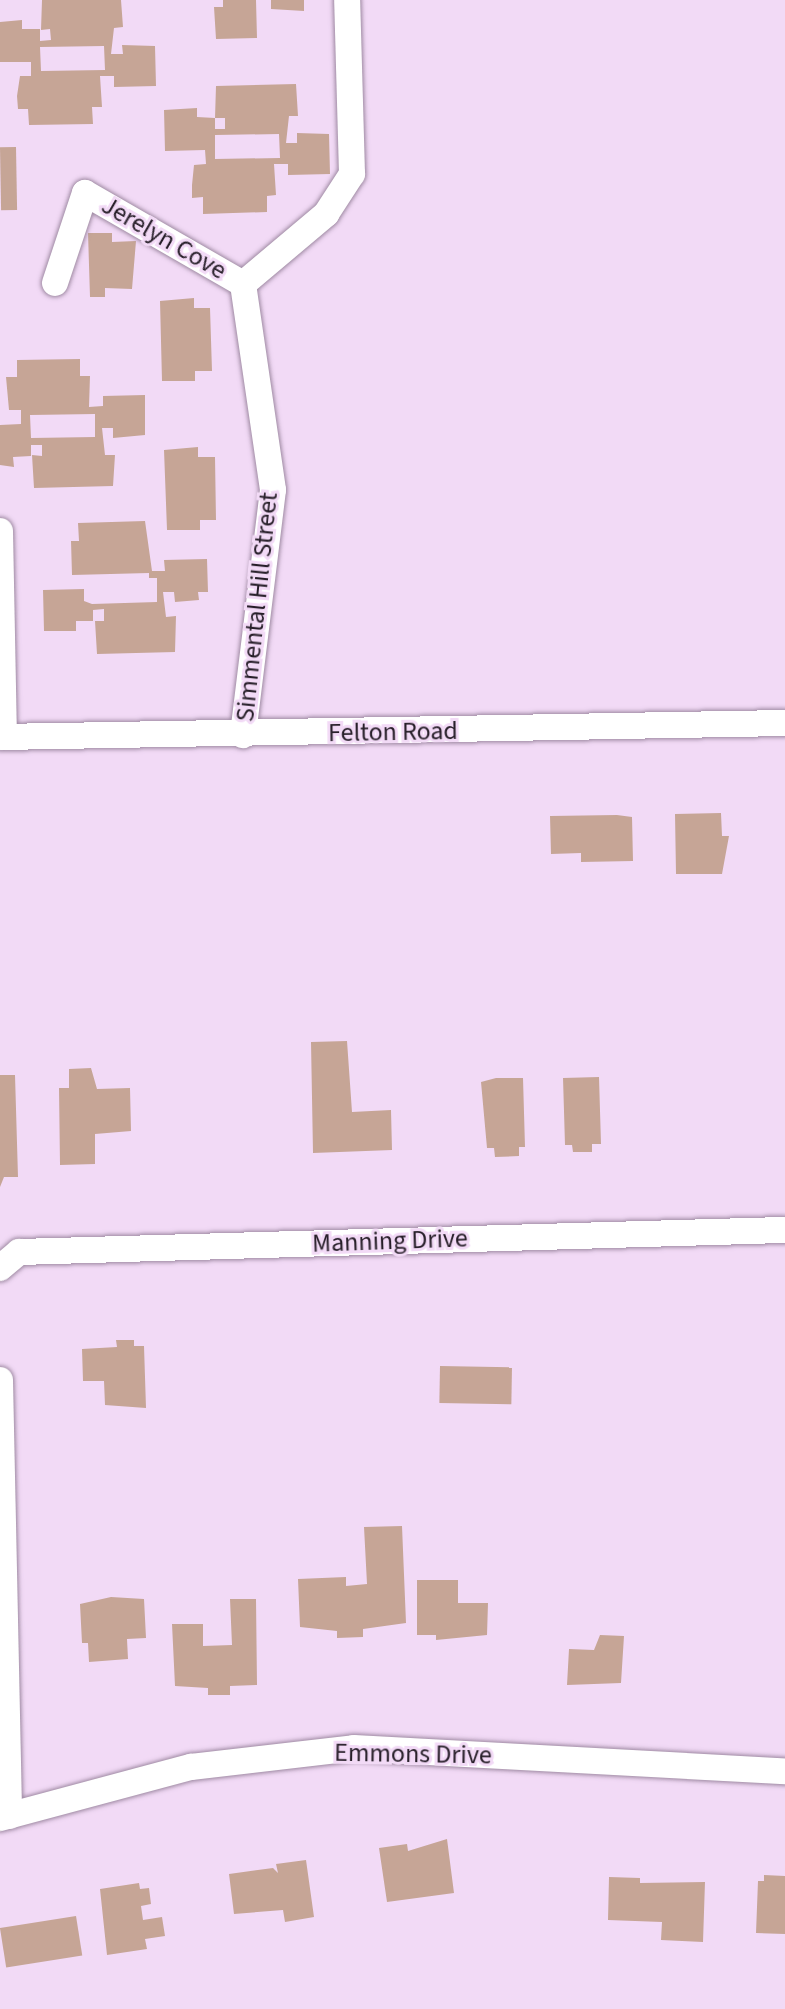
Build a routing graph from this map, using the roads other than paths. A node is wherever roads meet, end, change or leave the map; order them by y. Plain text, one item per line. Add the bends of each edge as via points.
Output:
1 (347, 0) edge
2 (55, 283) dead end
3 (243, 284) junction
4 (0, 531) edge
5 (785, 723) edge
6 (243, 735) junction
7 (2, 737) edge
8 (785, 1230) edge
9 (0, 1268) edge
10 (0, 1380) edge
11 (785, 1771) edge
12 (4, 1817) edge

1 - 3 street via 352,174 326,214
2 - 3 street, Jerelyn Cove via 85,193
3 - 6 street, Simmental Hill Street via 273,490
4 - 7 street
5 - 6 street, Felton Road
6 - 7 street, Felton Road
8 - 9 street, Manning Drive via 19,1252
10 - 12 street
11 - 12 street, Emmons Drive via 354,1748 191,1767

